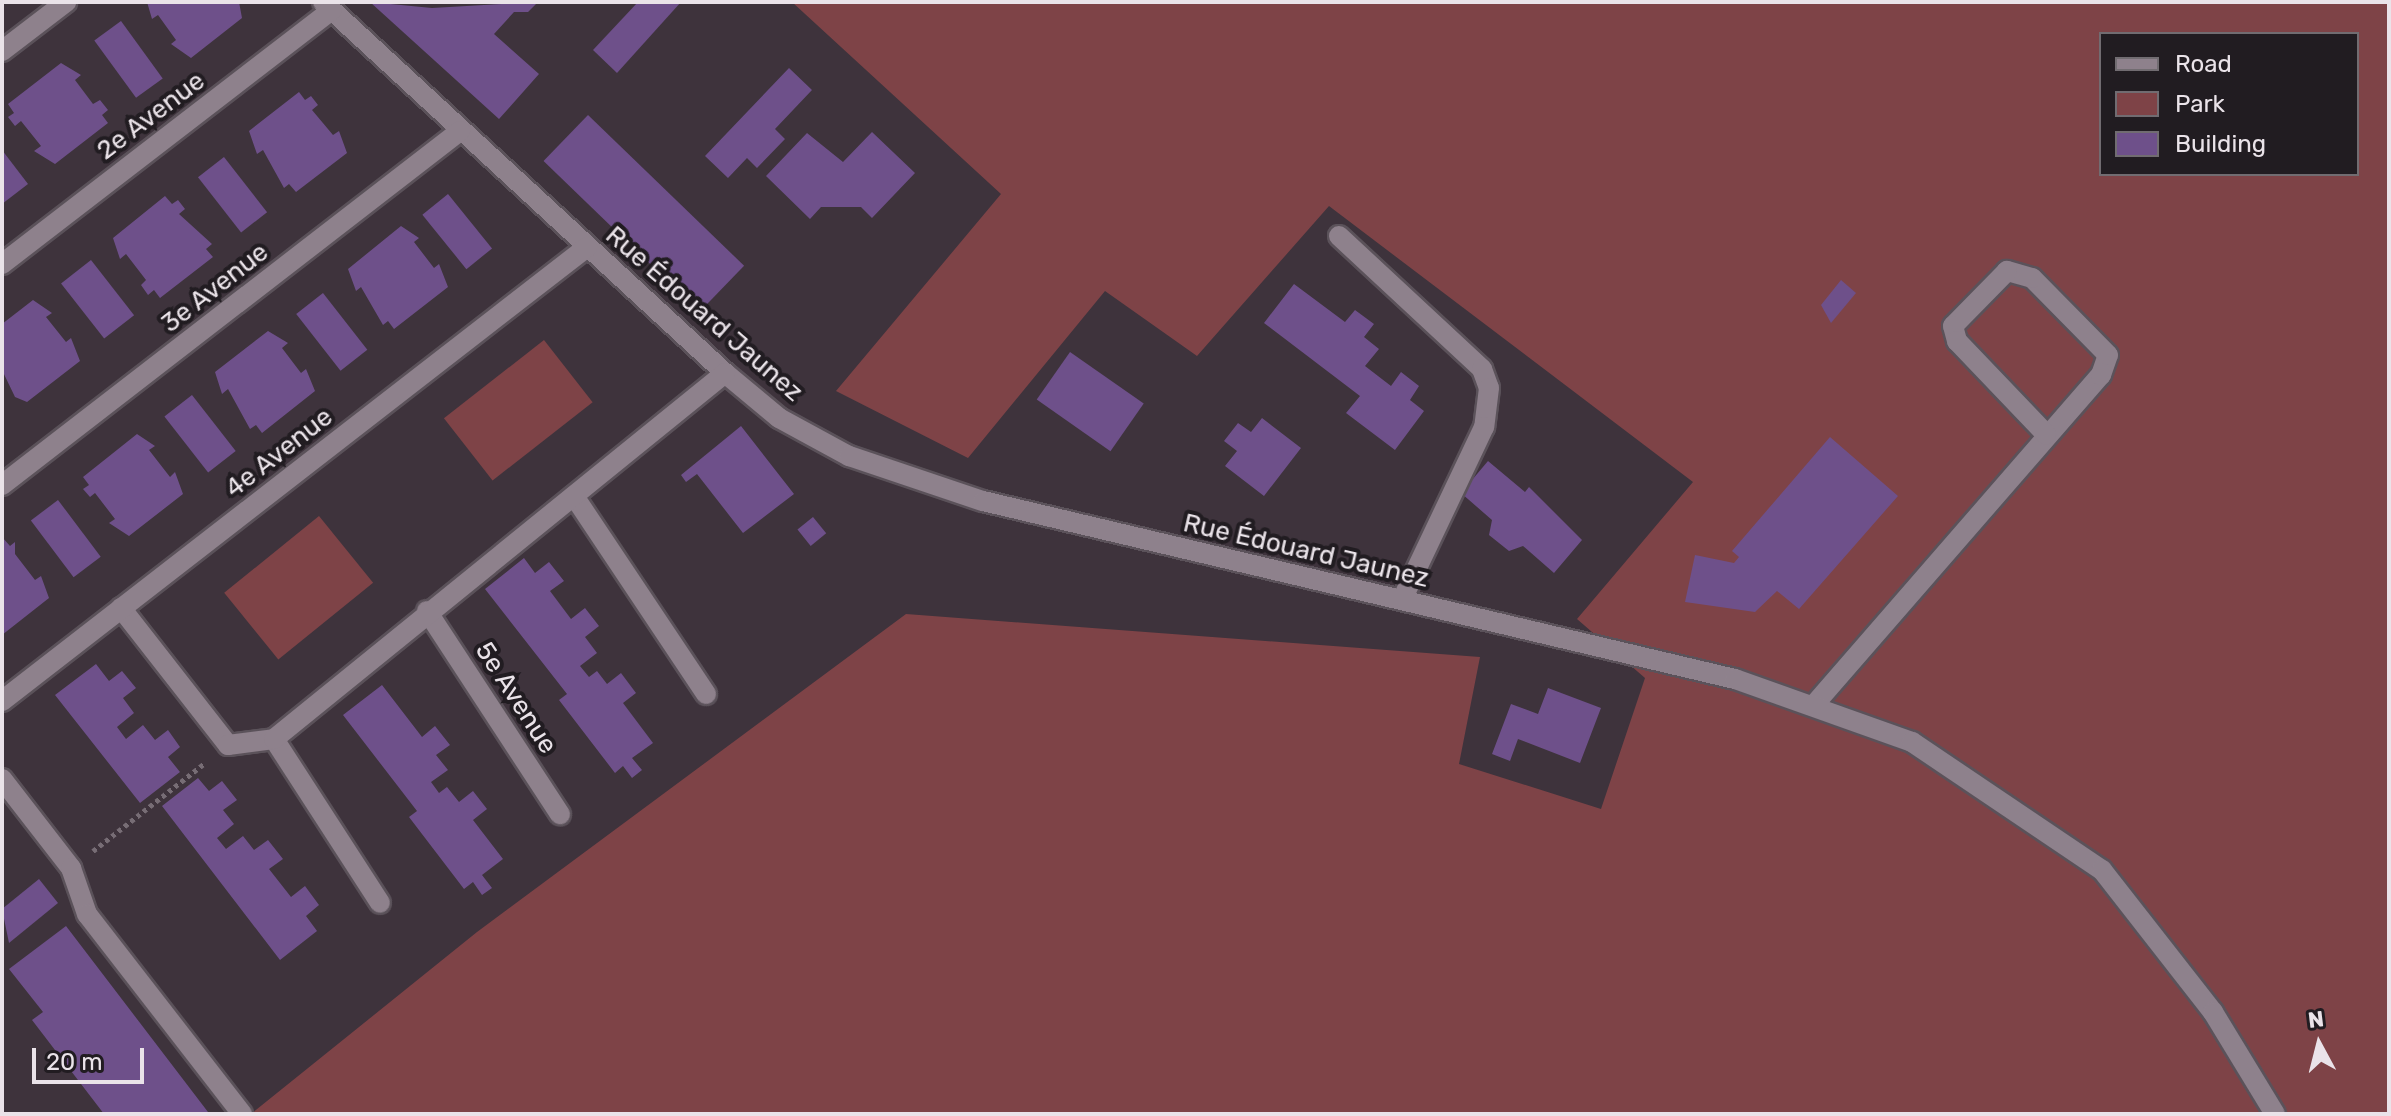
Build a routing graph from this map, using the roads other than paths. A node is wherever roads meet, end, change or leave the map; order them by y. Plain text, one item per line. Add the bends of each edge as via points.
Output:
1 (66, 2) edge
2 (328, 6) edge
3 (2, 51) edge
4 (460, 131) junction
5 (1339, 236) dead end
6 (587, 247) junction
7 (2, 264) edge
8 (725, 373) junction
9 (2046, 434) junction
10 (2, 485) edge
11 (574, 496) junction
12 (1402, 600) junction
13 (121, 608) junction
14 (427, 611) junction
15 (706, 694) dead end
16 (2, 701) edge
17 (1813, 706) junction
18 (274, 739) junction
19 (2, 779) edge
20 (560, 814) dead end
21 (380, 903) dead end
22 (242, 1114) edge
23 (2275, 1114) edge

1 - 3 street
2 - 4 street, Rue Édouard Jaunez
2 - 7 street, 2e Avenue
4 - 6 street, Rue Édouard Jaunez
4 - 10 street, 3e Avenue
5 - 12 street via 1482,369 1489,388 1484,427
6 - 8 street, Rue Édouard Jaunez
6 - 13 street, 4e Avenue
8 - 11 street
8 - 12 street, Rue Édouard Jaunez via 779,418 864,461 983,501
9 - 9 street via 2101,375 2108,355 2032,278 2007,271 1953,326 1957,341
9 - 17 street
11 - 14 street
11 - 15 street
12 - 17 street, Rue Édouard Jaunez via 1735,679
13 - 16 street, 4e Avenue
13 - 18 street via 228,745
14 - 18 street
14 - 20 street, 5e Avenue
17 - 23 street, Rue Édouard Jaunez via 1912,742 2102,870 2213,1012
18 - 21 street
19 - 22 street via 71,868 87,914

